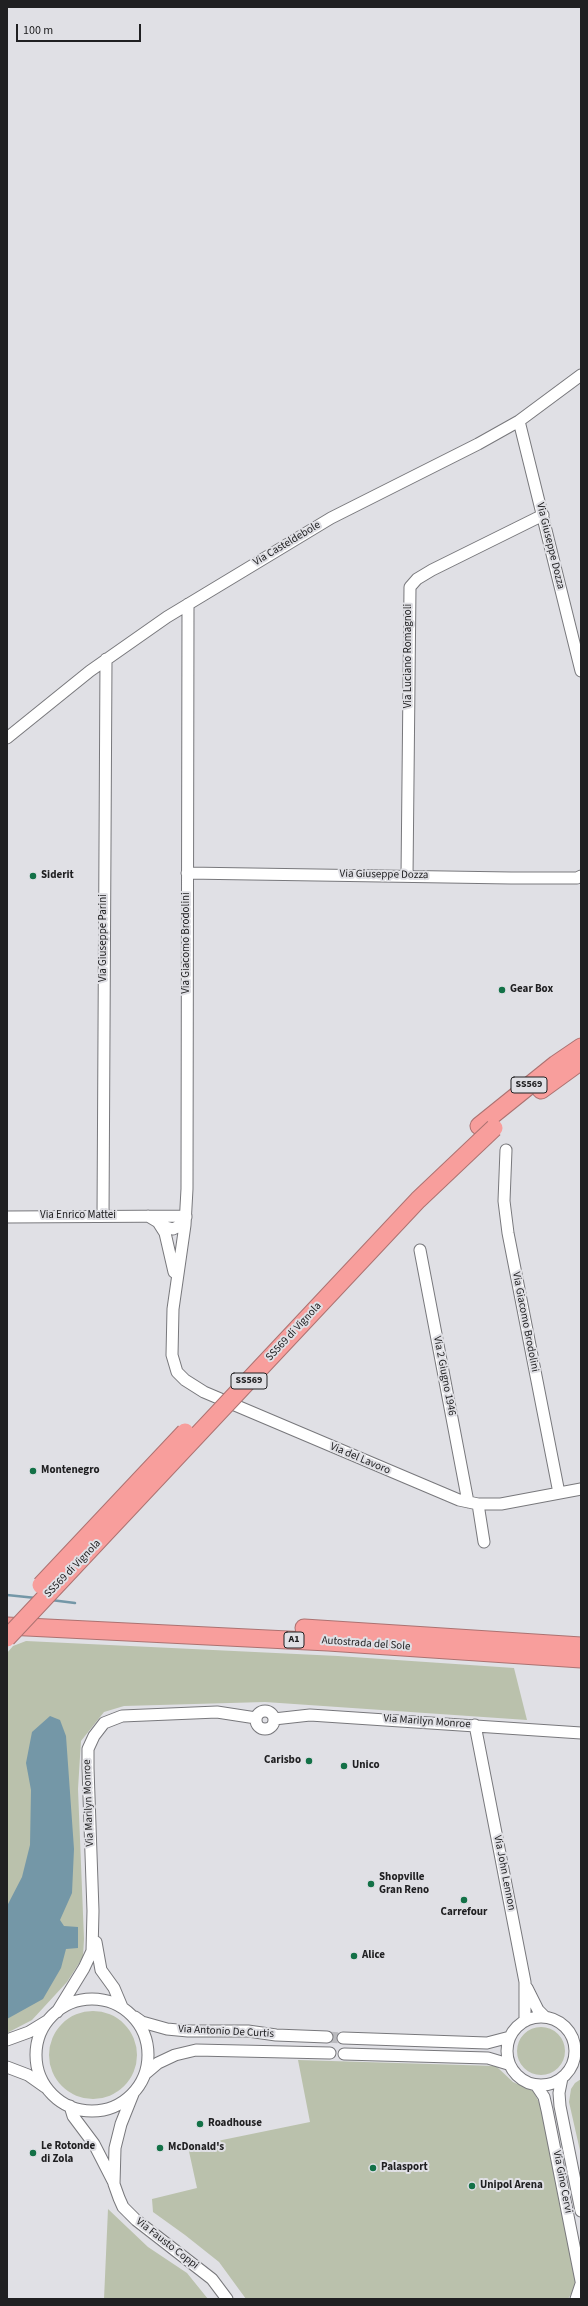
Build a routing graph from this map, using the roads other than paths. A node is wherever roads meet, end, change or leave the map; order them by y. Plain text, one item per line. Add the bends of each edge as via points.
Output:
1 (581, 375) edge
2 (519, 421) junction
3 (542, 515) junction
4 (188, 604) junction
5 (106, 659) junction
6 (581, 671) edge
7 (7, 738) edge
8 (187, 873) junction
9 (407, 876) junction
10 (581, 876) edge
11 (581, 1047) edge
12 (581, 1061) edge
13 (486, 1127) junction
14 (506, 1150) dead end
15 (103, 1216) junction
16 (148, 1216) junction
17 (186, 1216) junction
18 (7, 1217) edge
19 (158, 1222) junction
20 (420, 1250) dead end
21 (176, 1280) junction
22 (581, 1488) edge
23 (559, 1493) junction
24 (473, 1503) junction
25 (484, 1542) dead end
26 (50, 1592) junction
27 (7, 1615) edge
28 (7, 1621) edge
29 (7, 1626) edge
30 (7, 1638) edge
31 (581, 1646) edge
32 (7, 1647) edge
33 (581, 1659) edge
34 (475, 1725) junction
35 (581, 1733) edge
36 (93, 1922) junction
37 (525, 1982) junction
38 (125, 2010) junction
39 (53, 2016) junction
40 (545, 2017) junction
41 (525, 2021) junction
42 (569, 2032) junction
43 (327, 2037) tunnel mouth
44 (510, 2037) junction
45 (343, 2038) tunnel mouth
46 (7, 2040) edge
47 (581, 2040) edge
48 (330, 2053) dead end
49 (344, 2054) dead end
50 (578, 2056) edge
51 (508, 2064) junction
52 (7, 2067) edge
53 (145, 2074) junction
54 (562, 2078) junction
55 (536, 2085) junction
56 (50, 2091) junction
57 (133, 2093) junction
58 (70, 2106) junction
59 (114, 2184) junction
60 (581, 2211) edge
61 (580, 2290) edge
62 (227, 2299) edge

1 - 2 street, Via Casteldebole
2 - 3 street, Via Giuseppe Dozza
2 - 4 street, Via Casteldebole via 331,518
3 - 6 street, Via Giuseppe Dozza
3 - 9 street, Via Luciano Romagnoli via 432,570 417,579 410,587
4 - 5 street, Via Casteldebole
4 - 8 street, Via Giacomo Brodolini
5 - 7 street, Via Casteldebole
5 - 15 street, Via Giuseppe Parini
8 - 9 street, Via Giuseppe Dozza
8 - 17 street, Via Giacomo Brodolini
9 - 10 street, Via Giuseppe Dozza
11 - 13 highway, SS569 di Vignola / SS569 via 556,1064
12 - 13 highway, SS569 di Vignola / SS569
13 - 26 highway, SS569 di Vignola / SS569, bridge
13 - 28 highway, SS569 di Vignola / SS569, bridge via 428,1175
14 - 23 street, Via Giacomo Brodolini via 504,1200 508,1233
15 - 16 street, Via Enrico Mattei
15 - 18 street, Via Enrico Mattei
16 - 17 street, Via Enrico Mattei
16 - 19 street
17 - 19 street via 177,1228 169,1229
17 - 21 street, Via Giacomo Brodolini
19 - 21 street via 169,1242
20 - 24 street, Via 2 Giugno 1946
21 - 24 street, Via del Lavoro via 172,1355 177,1372 194,1387 450,1497
22 - 23 street, Via del Lavoro
23 - 24 street, Via del Lavoro via 501,1504
24 - 25 street
26 - 30 highway, SS569 di Vignola / SS569, bridge
26 - 32 highway, bridge
27 - 31 highway, Autostrada del Sole / A1 via 393,1633
29 - 33 highway, Autostrada del Sole / A1 via 328,1642
34 - 35 street, Via Marilyn Monroe
34 - 36 street, Via Marilyn Monroe via 310,1715 274,1719 265,1711 256,1718 217,1712 150,1713 122,1716 104,1723 88,1749
34 - 37 street, Via John Lennon
36 - 38 street, Via Marilyn Monroe via 101,1970
36 - 39 street, Via Marilyn Monroe via 92,1951
37 - 40 street via 538,2010
37 - 41 street, Via John Lennon
38 - 39 street via 109,2002 96,1999 82,2000 68,2005
38 - 43 street, Via Antonio De Curtis via 142,2022 167,2029 248,2031
38 - 53 street via 136,2020 146,2040 148,2052
39 - 46 street via 29,2032
39 - 56 street via 40,2037 36,2056 40,2075
40 - 41 street
40 - 42 street via 555,2020
41 - 44 street
42 - 47 street
42 - 50 street
44 - 45 street via 487,2042
44 - 51 street via 506,2055
48 - 53 street, Via Antonio De Curtis via 196,2050 174,2054 158,2062
49 - 51 street via 488,2058
50 - 54 street
51 - 55 street via 520,2078
52 - 56 street via 28,2074
53 - 57 street
54 - 55 street
54 - 60 street, Via Gino Cervi via 560,2106
55 - 61 street, Via Gino Cervi via 544,2097 547,2110
56 - 58 street
57 - 58 street via 118,2105 99,2110
57 - 59 street, Via Fausto Coppi via 115,2148
58 - 59 street, Via Fausto Coppi via 73,2116 94,2144
59 - 62 street, Via Fausto Coppi via 123,2207 212,2279

